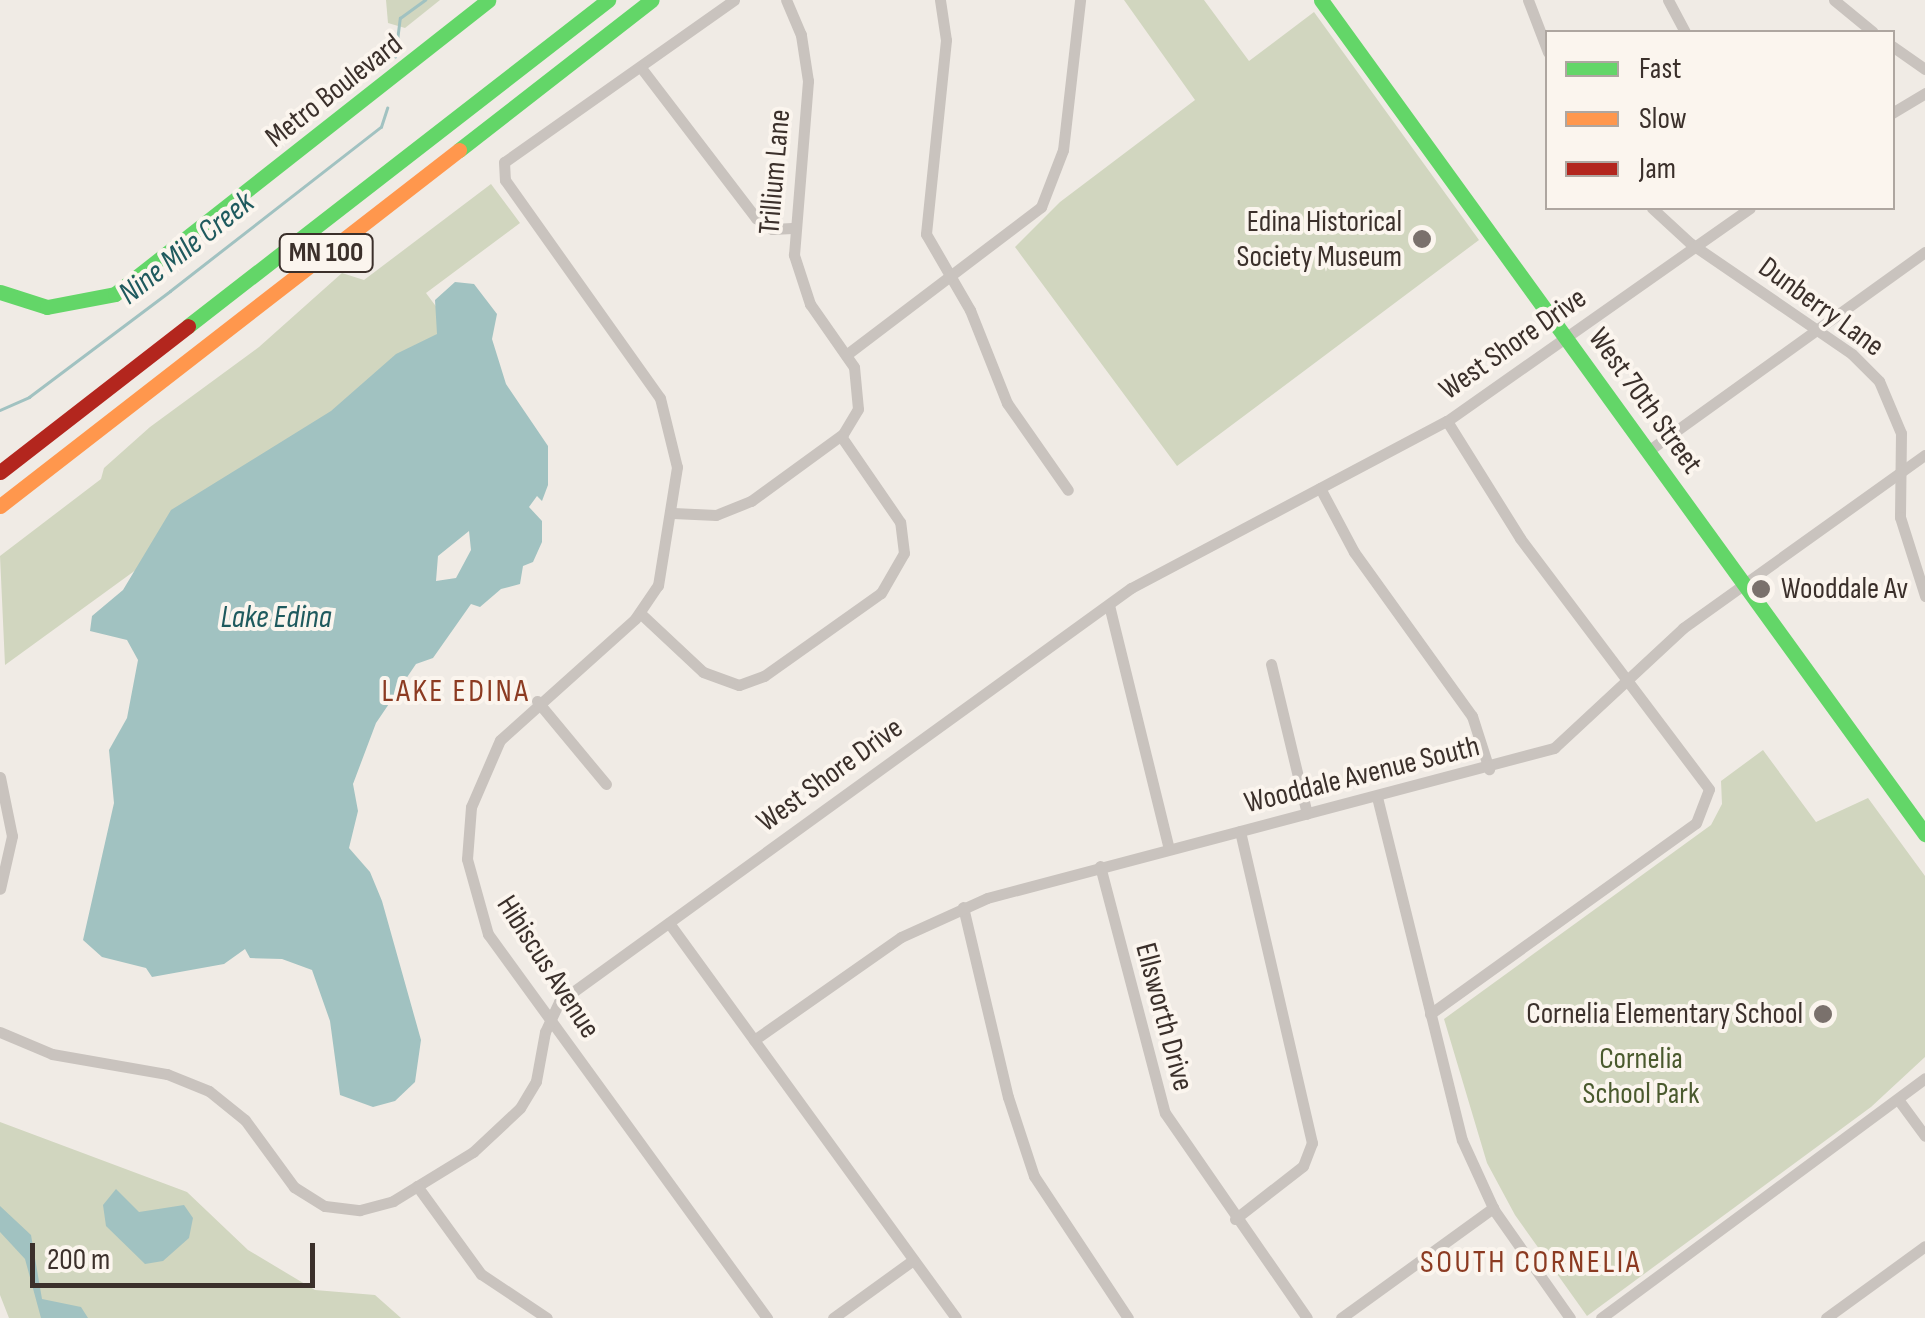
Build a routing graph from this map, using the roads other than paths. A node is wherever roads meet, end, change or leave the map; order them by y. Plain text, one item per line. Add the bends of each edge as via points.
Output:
1 (488, 0) edge
2 (608, 0) edge
3 (652, 0) edge
4 (734, 0) edge
5 (786, 0) edge
6 (940, 0) edge
7 (1080, 0) edge
8 (1321, 0) edge
9 (1528, 0) edge
10 (1668, 0) edge
11 (1834, 0) edge
12 (1684, 30) edge
13 (1871, 30) edge
14 (1545, 44) edge
15 (1895, 48) edge
16 (642, 69) junction
17 (1925, 69) edge
18 (1925, 93) edge
19 (1895, 110) edge
20 (1654, 210) edge
21 (1747, 210) edge
22 (792, 228) junction
23 (1694, 246) junction
24 (1925, 252) edge
25 (950, 279) junction
26 (0, 292) edge
27 (1816, 330) junction
28 (1565, 338) junction
29 (846, 355) junction
30 (1447, 422) junction
31 (841, 436) junction
32 (38, 442) junction
33 (1648, 451) junction
34 (1925, 455) edge
35 (0, 463) edge
36 (0, 472) edge
37 (1901, 472) junction
38 (1320, 488) junction
39 (1068, 490) dead end
40 (0, 506) edge
41 (673, 513) junction
42 (1744, 584) junction
43 (1925, 596) edge
44 (1109, 605) junction
45 (640, 612) junction
46 (1271, 664) dead end
47 (1630, 679) junction
48 (537, 701) junction
49 (1489, 769) junction
50 (0, 777) edge
51 (606, 784) dead end
52 (1377, 797) junction
53 (1307, 814) junction
54 (1240, 832) junction
55 (1925, 834) edge
56 (1169, 849) junction
57 (1100, 866) junction
58 (0, 888) edge
59 (962, 907) junction
60 (669, 923) junction
61 (1430, 1014) junction
62 (550, 1021) junction
63 (0, 1032) edge
64 (754, 1040) junction
65 (1925, 1078) edge
66 (1900, 1102) junction
67 (1925, 1136) edge
68 (417, 1186) junction
69 (1493, 1208) junction
70 (1236, 1219) junction
71 (1925, 1246) edge
72 (913, 1260) junction
73 (547, 1318) edge
74 (767, 1318) edge
75 (833, 1318) edge
76 (956, 1318) edge
77 (1128, 1318) edge
78 (1308, 1318) edge
79 (1341, 1318) edge
80 (1570, 1318) edge
81 (1601, 1318) edge
82 (1826, 1318) edge

1 - 26 main road, Metro Boulevard via 115,294 47,306
2 - 32 main road, MN 100
3 - 40 main road, MN 100
4 - 16 street
5 - 22 street, Trillium Lane via 801,35 808,81
6 - 25 street via 946,40 924,218 932,250
7 - 25 street via 1063,150 1052,189 1028,222
8 - 28 main road, West 70th Street
9 - 14 street
10 - 12 street
11 - 13 street
15 - 17 street
16 - 22 street via 756,218 772,228
16 - 41 street, Hibiscus Avenue via 510,155 502,172 660,398 675,443
18 - 19 street
20 - 23 street, Dunberry Lane
21 - 23 street, West Shore Drive
22 - 29 street, Trillium Lane via 810,304
23 - 27 street, Dunberry Lane
23 - 28 street, West Shore Drive
24 - 27 street
25 - 29 street
25 - 39 street via 1007,403
27 - 33 street
27 - 37 street, Dunberry Lane via 1867,366 1889,397 1900,433
28 - 30 street, West Shore Drive
28 - 33 main road, West 70th Street
29 - 31 street, Trillium Lane via 860,394
30 - 38 street, West Shore Drive
30 - 47 street via 1520,538
31 - 41 street via 735,510
31 - 45 street via 900,522 904,553 881,594 764,676 739,685 702,672
32 - 35 main road
32 - 36 main road, MN 100
33 - 42 main road, West 70th Street
34 - 37 street, Wooddale Avenue South
37 - 42 street, Wooddale Avenue South
37 - 43 street, Dunberry Lane via 1904,541
38 - 44 street, West Shore Drive via 1174,562
38 - 49 street via 1354,552 1479,728
41 - 45 street, Hibiscus Avenue via 665,566
42 - 47 street, Wooddale Avenue South via 1683,628
42 - 55 main road, West 70th Street
44 - 56 street
44 - 60 street, West Shore Drive
45 - 48 street, Hibiscus Avenue
46 - 53 street
47 - 49 street, Wooddale Avenue South via 1554,748
47 - 61 street via 1709,789 1696,823
48 - 51 street
48 - 62 street, Hibiscus Avenue via 488,760 470,807 467,859 488,934
49 - 52 street, Wooddale Avenue South
50 - 58 street via 12,836
52 - 53 street, Wooddale Avenue South
52 - 61 street
53 - 54 street, Wooddale Avenue South
54 - 56 street, Wooddale Avenue South
54 - 70 street via 1312,1144 1303,1166
56 - 57 street, Wooddale Avenue South
57 - 59 street, Wooddale Avenue South
57 - 70 street, Ellsworth Drive via 1154,1088 1178,1139
59 - 64 street, Wooddale Avenue South via 860,962
59 - 77 street via 1034,1176
60 - 62 street, West Shore Drive via 559,1002
60 - 64 street
61 - 69 street via 1462,1140
62 - 68 street, West Shore Drive via 530,1095 473,1152
62 - 74 street, Hibiscus Avenue
63 - 68 street, West Shore Drive via 52,1054 167,1074 210,1091 245,1120 294,1187 324,1206 377,1208
64 - 72 street
65 - 66 street
66 - 67 street
66 - 81 street
68 - 73 street via 481,1274
69 - 79 street
69 - 80 street
70 - 78 street, Ellsworth Drive
71 - 82 street
72 - 75 street
72 - 76 street

